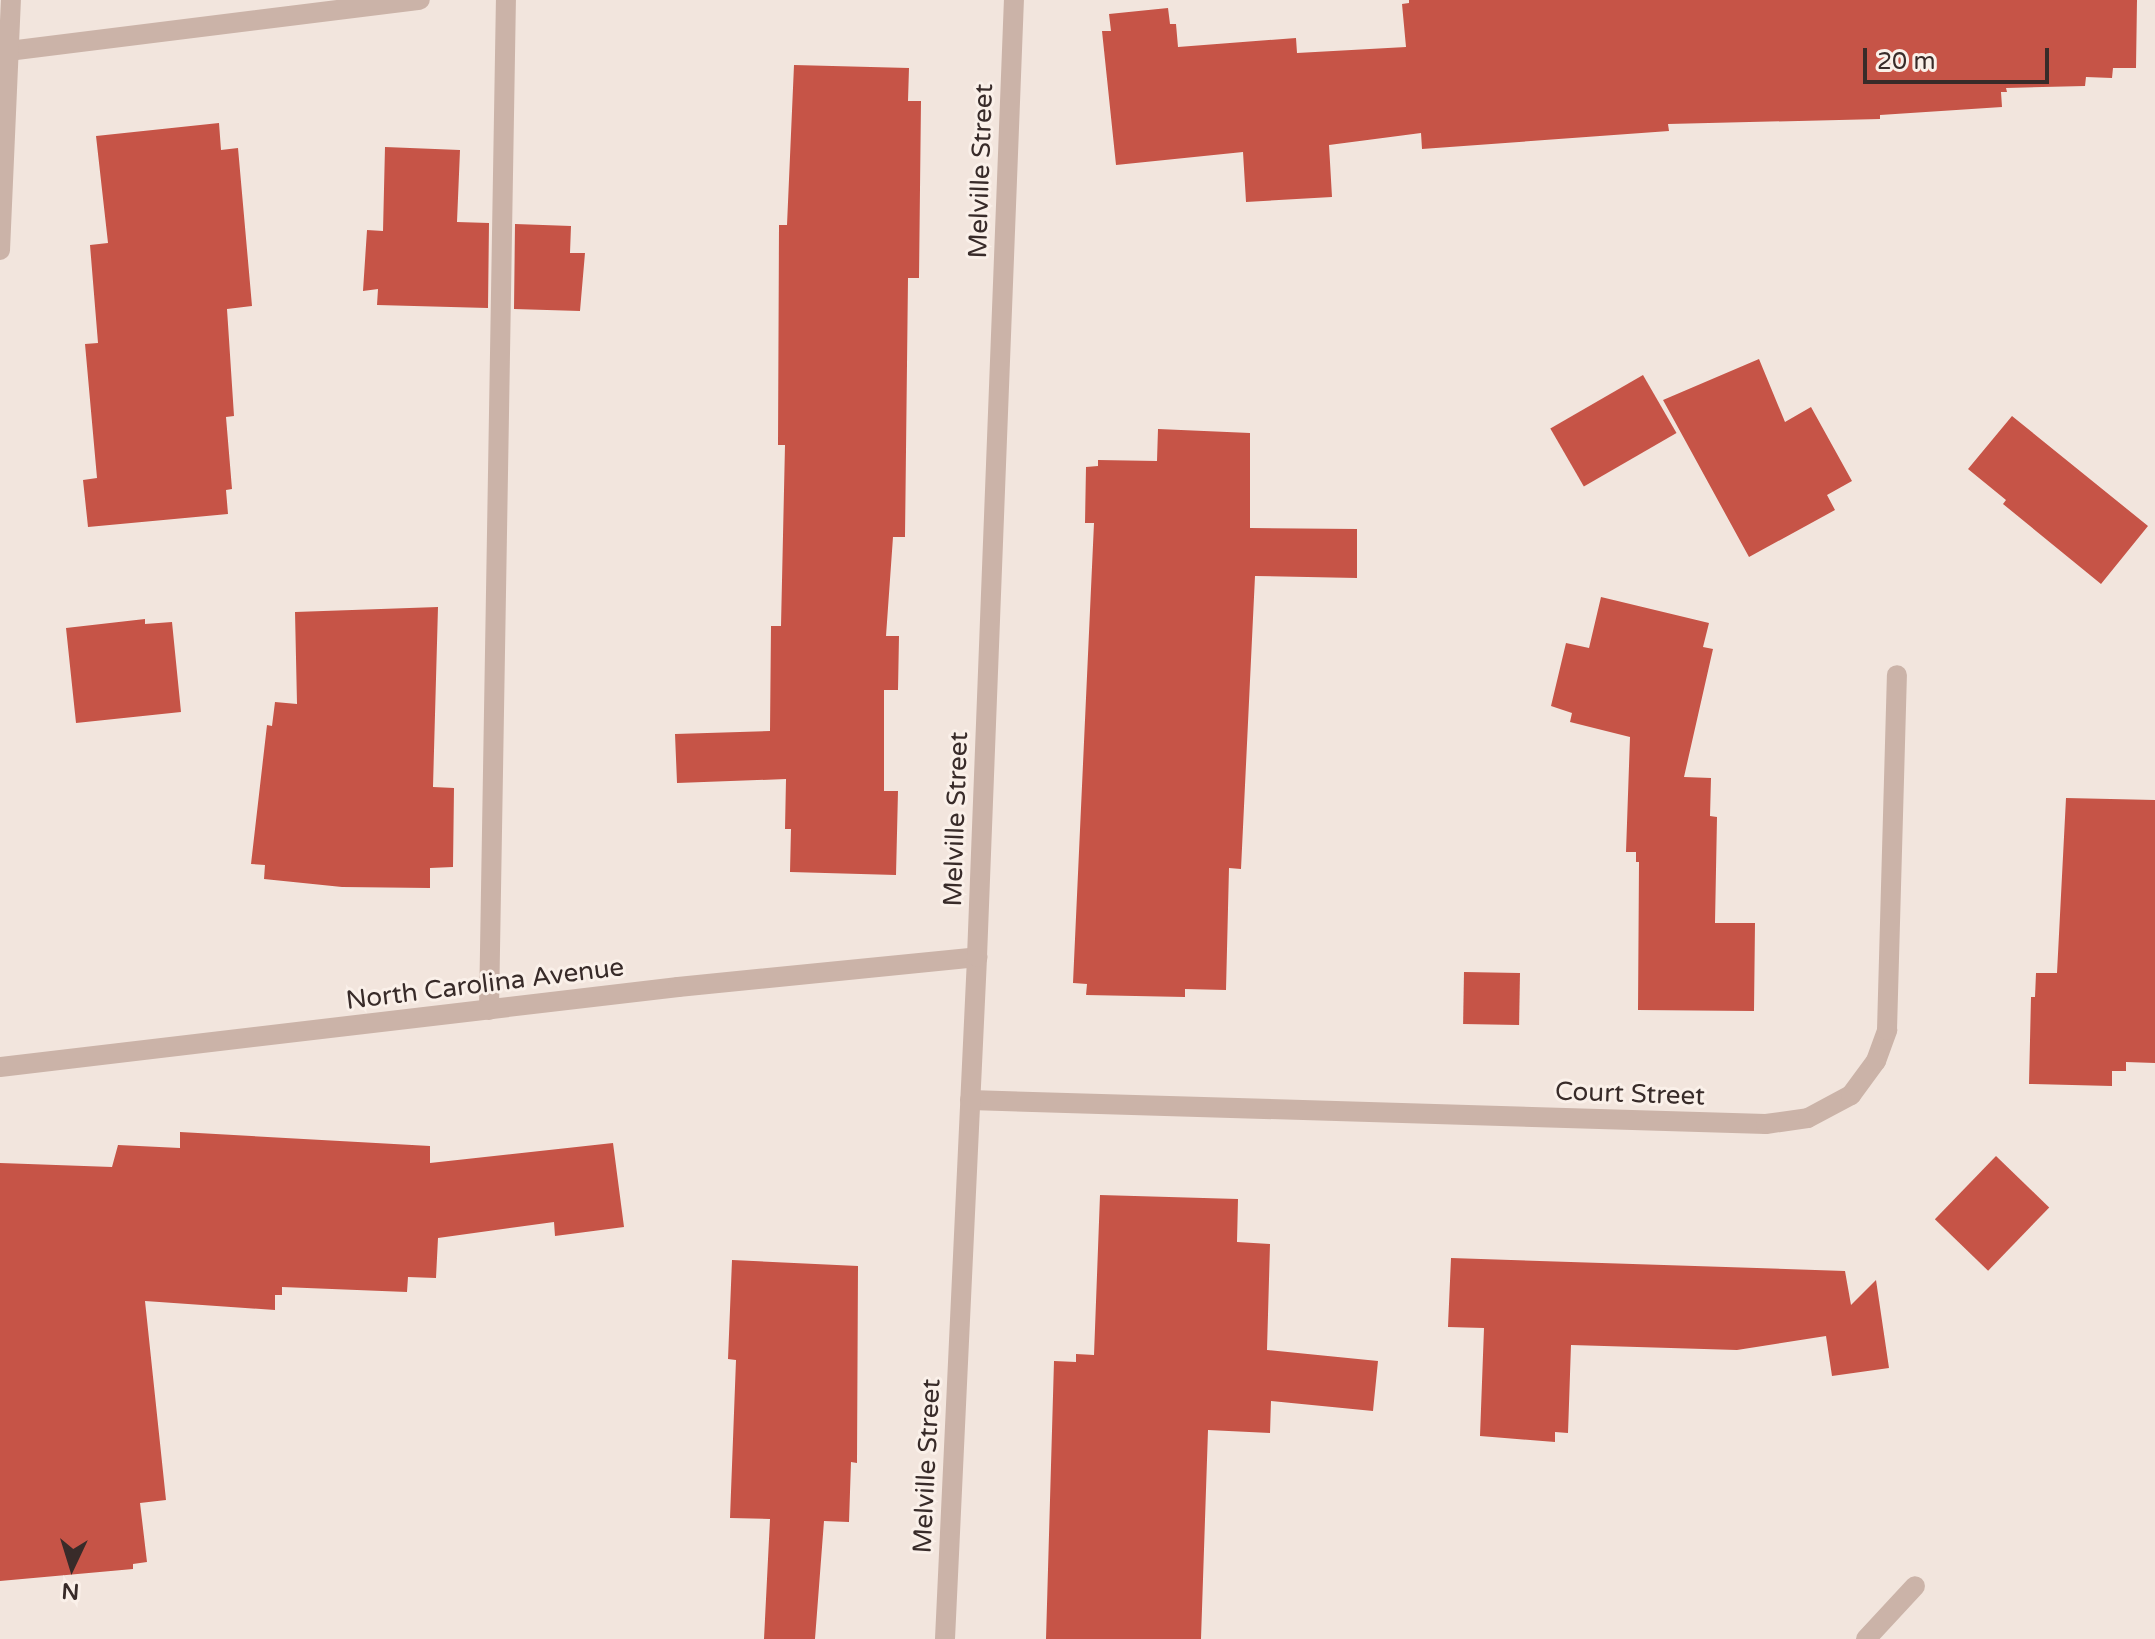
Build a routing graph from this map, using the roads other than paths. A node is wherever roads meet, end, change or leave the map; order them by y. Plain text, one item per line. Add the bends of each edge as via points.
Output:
1 (11, 0) edge
2 (420, 0) edge
3 (506, 0) edge
4 (1014, 0) edge
5 (4, 51) edge
6 (0, 250) edge
7 (1897, 675) dead end
8 (977, 957) junction
9 (489, 1010) junction
10 (0, 1067) edge
11 (970, 1100) junction
12 (1915, 1586) dead end
13 (945, 1639) edge
14 (1866, 1639) edge

1 - 5 street
2 - 5 street
3 - 9 street
4 - 8 street, Melville Street
5 - 6 street
7 - 11 street, Court Street via 1887,1030 1876,1061 1851,1095 1808,1118 1766,1124
8 - 9 street, North Carolina Avenue
8 - 11 street, Melville Street
9 - 10 street, North Carolina Avenue
11 - 13 street, Melville Street
12 - 14 street

